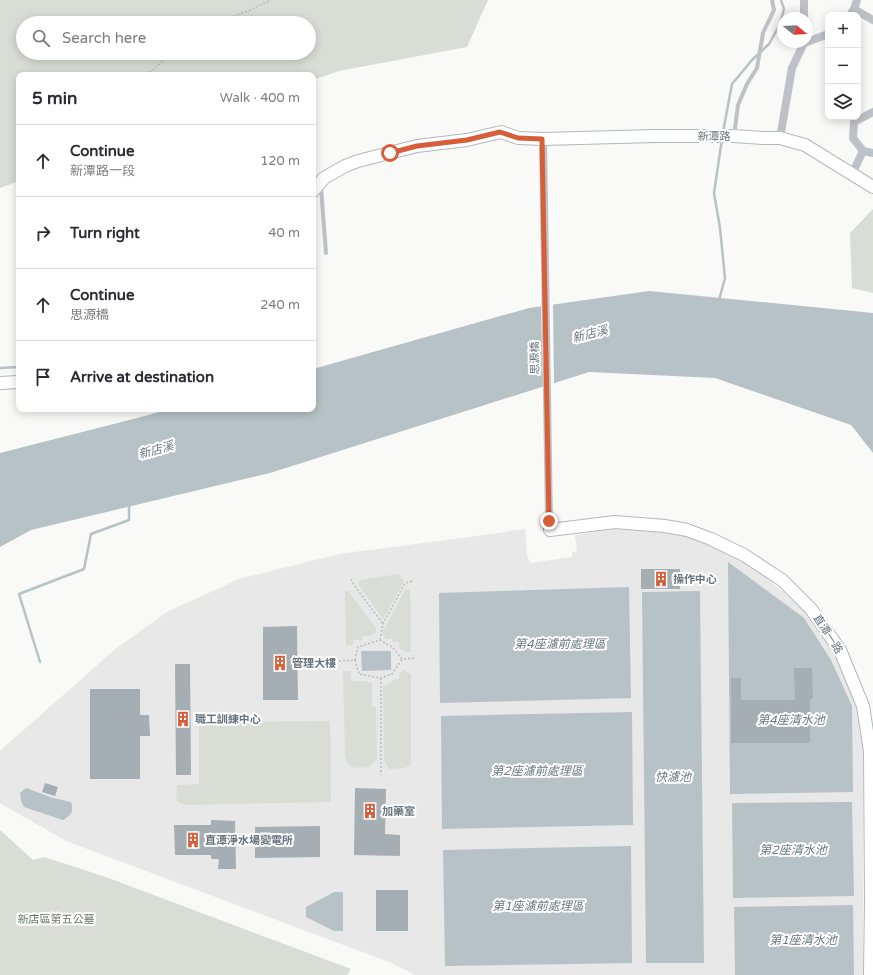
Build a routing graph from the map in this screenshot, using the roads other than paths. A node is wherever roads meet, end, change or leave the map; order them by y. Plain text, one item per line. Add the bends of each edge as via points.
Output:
1 (772, 0) edge
2 (804, 0) edge
3 (857, 0) edge
4 (804, 12) edge
5 (852, 12) edge
6 (861, 15) edge
7 (873, 20) edge
8 (825, 35) edge
9 (813, 39) edge
10 (802, 48) edge
11 (873, 112) edge
12 (726, 136) junction
13 (780, 138) junction
14 (542, 139) junction
15 (863, 150) junction
16 (873, 153) edge
17 (852, 174) junction
18 (317, 187) edge
19 (873, 187) edge
20 (326, 253) dead end
21 (16, 382) edge
22 (0, 383) edge
23 (549, 521) joint
24 (870, 975) edge

1 - 12 lane via 774,10 763,33 757,68 747,84
2 - 4 street
3 - 5 street
6 - 7 street
8 - 9 street
10 - 13 street via 792,68
11 - 15 street via 854,122 853,138
12 - 13 street, 新潭路
12 - 14 street, 新潭路
13 - 17 street, 新潭路 via 805,145
14 - 18 street, 新潭路 via 518,138 500,132 467,140 417,146 345,166 324,178
14 - 23 street, 思源橋
15 - 16 street
15 - 17 street
17 - 19 street, 新潭路
18 - 20 lane
21 - 22 street
23 - 24 street, 直潭一路 via 550,530 615,522 665,526 687,530 711,539 744,555 782,580 811,609 840,650 863,706 870,751

